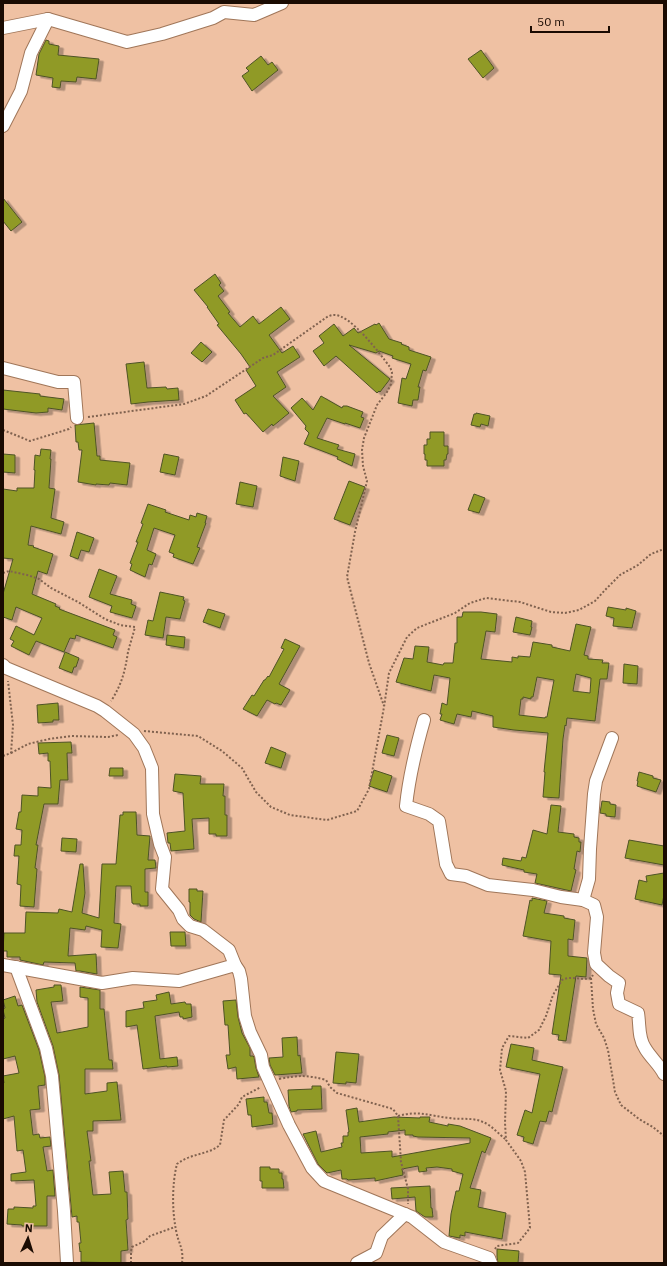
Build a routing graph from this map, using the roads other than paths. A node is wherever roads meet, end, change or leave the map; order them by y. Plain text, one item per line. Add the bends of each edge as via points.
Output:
1 (282, 3) edge
2 (48, 19) junction
3 (3, 28) edge
4 (3, 126) edge
5 (3, 368) edge
6 (77, 418) road end
7 (5, 667) edge
8 (424, 720) dead end
9 (612, 738) dead end
10 (583, 900) junction
11 (3, 965) edge
12 (234, 965) junction
13 (16, 967) junction
14 (664, 1074) edge
15 (409, 1216) junction
16 (490, 1260) edge
17 (67, 1263) edge
18 (357, 1263) edge

1 - 2 street via 254,15 224,12 162,34 127,42
2 - 3 street
2 - 4 street via 31,53 21,90
5 - 6 street via 58,382 74,382
7 - 12 street via 97,706 134,734 144,748 152,768 153,814 166,858 162,889 190,926 203,930 229,950
8 - 10 street via 411,768 406,806 429,814 439,821 446,864 451,874 466,876 488,885 533,890
9 - 10 street via 596,781 589,879
10 - 14 street via 594,905 597,917 594,953 596,964 619,983 619,1004 638,1013 640,1037
11 - 13 street
12 - 13 street via 179,981 133,978 102,983
12 - 15 street via 241,979 245,1016 262,1055 263,1067 312,1168 324,1181
13 - 17 street via 46,1048 52,1076
15 - 16 street via 444,1242
15 - 18 street via 382,1236 376,1253

